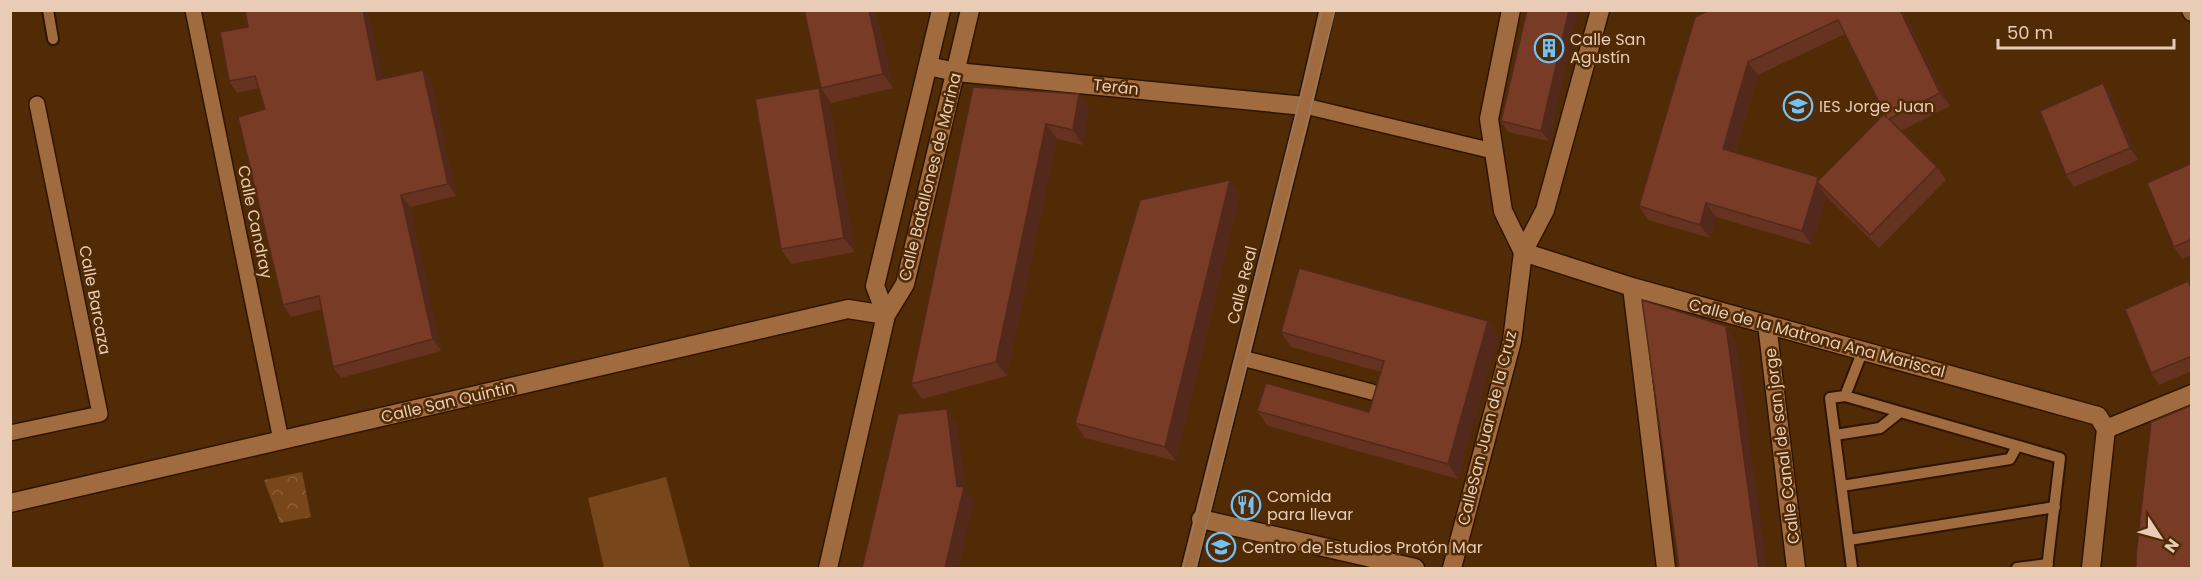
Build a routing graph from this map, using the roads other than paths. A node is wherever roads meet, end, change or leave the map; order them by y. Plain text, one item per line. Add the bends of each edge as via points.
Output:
1 (48, 10) edge
2 (193, 10) edge
3 (940, 10) edge
4 (970, 10) edge
5 (1327, 10) edge
6 (1511, 10) edge
7 (1600, 10) edge
8 (53, 39) dead end
9 (928, 66) junction
10 (956, 72) junction
11 (37, 104) dead end
12 (1305, 106) junction
13 (1493, 151) junction
14 (1523, 252) junction
15 (1632, 287) junction
16 (886, 315) junction
17 (1767, 324) junction
18 (1863, 350) junction
19 (1242, 358) junction
20 (1372, 392) edge
21 (2192, 394) edge
22 (1845, 396) junction
23 (1900, 412) junction
24 (2106, 429) junction
25 (10, 433) edge
26 (1835, 435) junction
27 (281, 440) junction
28 (2018, 446) junction
29 (1842, 486) junction
30 (11, 500) edge
31 (2055, 507) junction
32 (1201, 519) junction
33 (1849, 540) junction
34 (2048, 566) edge
35 (828, 568) edge
36 (1189, 568) edge
37 (1415, 568) edge
38 (1452, 568) edge
39 (1666, 568) edge
40 (1796, 568) edge
41 (1852, 568) edge
42 (2017, 568) edge
43 (2091, 568) edge

1 - 8 lane
2 - 27 street, Calle Candray
3 - 9 street, Calle Batallones de Marina
4 - 10 street, Calle Batallones de Marina
5 - 12 street, Calle Real
6 - 13 street via 1489,119
7 - 14 street via 1545,210
9 - 10 street, Terán
9 - 16 street, Calle Batallones de Marina via 875,286
10 - 12 street, Terán
10 - 16 street, Calle Batallones de Marina via 905,284
11 - 25 street, Calle Barcaza via 100,414
12 - 13 street
12 - 19 street, Calle Real
13 - 14 street via 1503,211
14 - 15 street, Calle de la Matrona Ana Mariscal
14 - 38 street, CalleSan Juan de la Cruz via 1512,340
15 - 17 street, Calle de la Matrona Ana Mariscal
15 - 39 street
16 - 27 street, Calle San Quintin via 848,309
16 - 35 street
17 - 18 street, Calle de la Matrona Ana Mariscal
17 - 40 street, Calle Canal de san jorge
18 - 22 lane
18 - 24 street, Calle de la Matrona Ana Mariscal via 2098,416
19 - 20 street
19 - 32 street, Calle Real
21 - 24 street
22 - 23 lane
22 - 26 lane via 1830,398
23 - 26 lane via 1880,428
23 - 28 lane
24 - 43 street
26 - 29 lane
27 - 30 street, Calle San Quintin
28 - 29 lane via 2010,459
28 - 31 lane via 2060,458
29 - 33 lane
31 - 33 lane
31 - 34 lane
32 - 36 street, Calle Real
32 - 37 street
33 - 41 lane
34 - 42 lane

